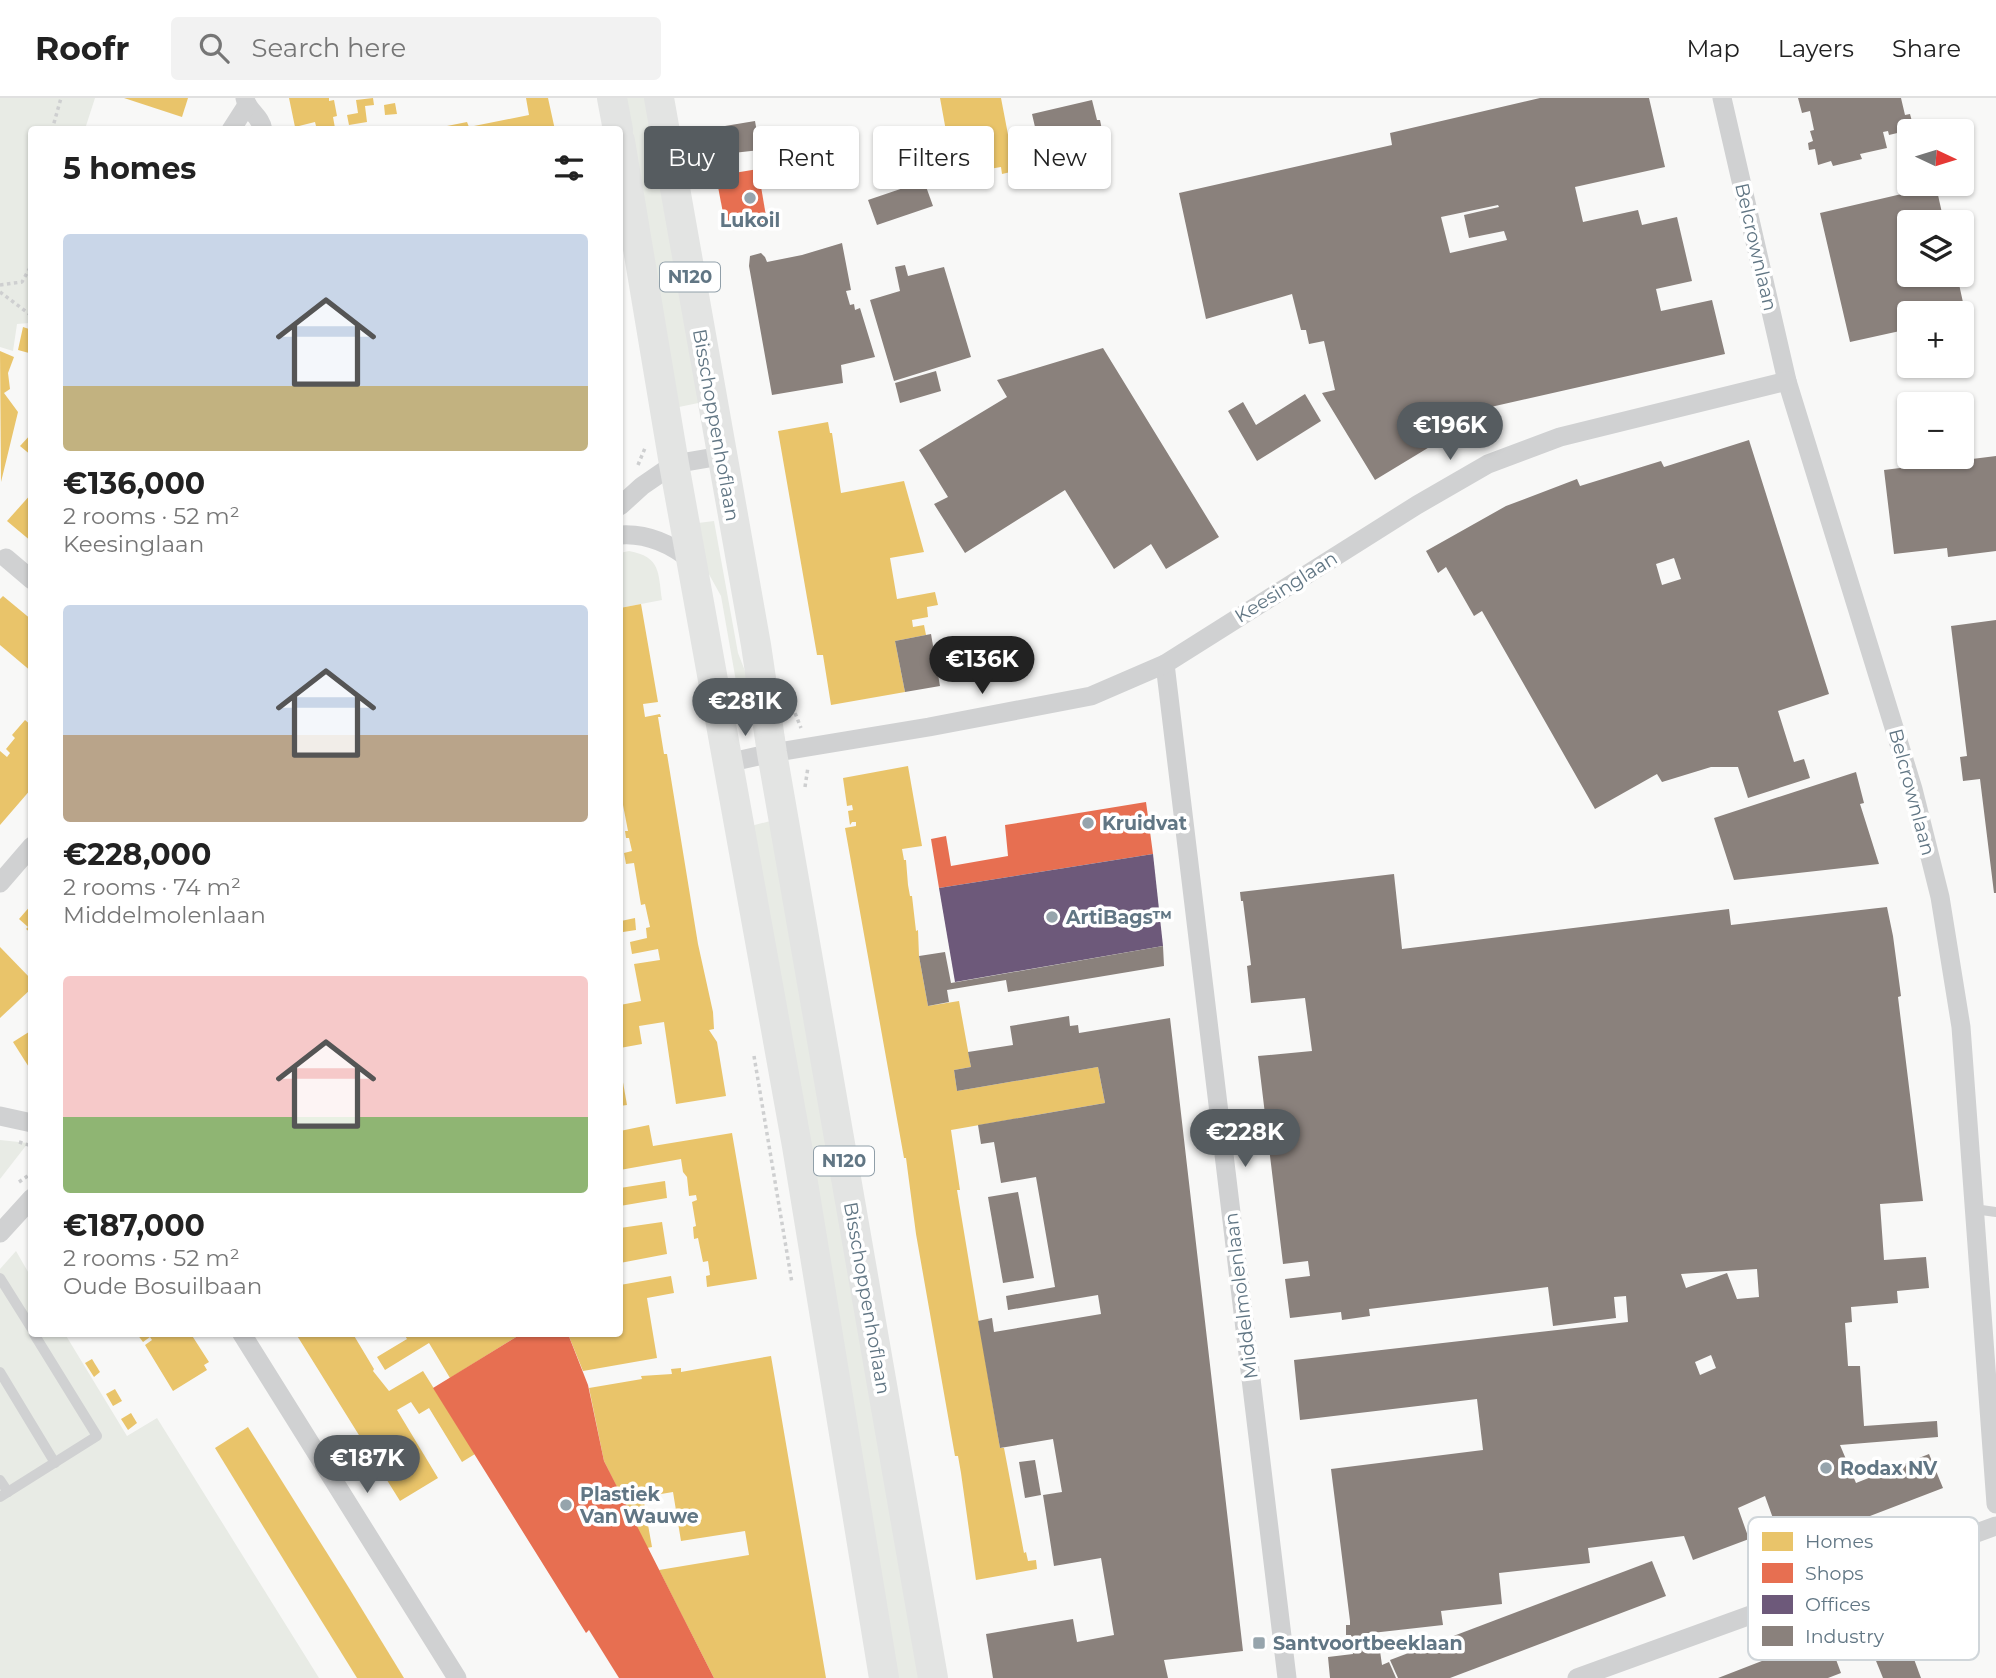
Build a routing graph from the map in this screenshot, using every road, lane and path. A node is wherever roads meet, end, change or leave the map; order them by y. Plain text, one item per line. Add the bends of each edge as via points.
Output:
1 (61, 98) edge
2 (612, 98) edge
3 (659, 98) edge
4 (1722, 98) edge
5 (246, 102) edge
6 (53, 126) edge
7 (233, 126) edge
8 (262, 126) edge
9 (617, 126) edge
10 (623, 159) edge
11 (28, 271) edge
12 (0, 285) edge
13 (0, 292) edge
14 (28, 313) edge
15 (1787, 381) junction
16 (721, 456) junction
17 (674, 464) junction
18 (623, 503) edge
19 (623, 535) edge
20 (6, 558) dead end
21 (692, 561) junction
22 (28, 577) edge
23 (1165, 664) junction
24 (772, 753) junction
25 (727, 763) junction
26 (28, 851) edge
27 (0, 883) edge
28 (753, 1053) dead end
29 (0, 1116) edge
30 (28, 1122) edge
31 (28, 1208) edge
32 (1974, 1209) junction
33 (1996, 1212) edge
34 (0, 1233) edge
35 (0, 1278) edge
36 (794, 1291) dead end
37 (28, 1323) edge
38 (36, 1337) edge
39 (244, 1337) edge
40 (0, 1372) edge
41 (55, 1463) junction
42 (0, 1480) edge
43 (4, 1495) edge
44 (1996, 1504) edge
45 (1996, 1525) edge
46 (1979, 1531) edge
47 (1748, 1616) edge
48 (457, 1678) edge
49 (884, 1678) edge
50 (933, 1678) edge
51 (1287, 1678) edge
52 (1577, 1678) edge

1 - 6 path
2 - 9 main road
3 - 16 main road, Bisschoppenhoflaan / N120
4 - 15 street, Belcrownlaan
5 - 7 street
5 - 8 street
10 - 17 main road, N120
11 - 12 path via 22,282
13 - 14 path
15 - 23 street, Keesinglaan via 1560,437 1488,464
15 - 32 street, Belcrownlaan via 1913,789 1940,897 1961,1027
16 - 17 street
16 - 24 main road, Bisschoppenhoflaan / N120
17 - 18 street
17 - 21 main road, N120
19 - 21 street via 650,538
20 - 22 street
21 - 25 main road, N120
23 - 24 street, Keesinglaan via 1091,696
23 - 51 street, Middelmolenlaan
24 - 25 street
24 - 50 main road, Bisschoppenhoflaan / N120
25 - 49 main road, N120 via 797,1146
26 - 27 street
28 - 36 path
29 - 30 street
31 - 34 street
32 - 33 lane
32 - 44 street, Belcrownlaan
35 - 37 lane
38 - 41 lane via 97,1436
39 - 48 street
40 - 41 lane
41 - 43 lane
42 - 43 lane
45 - 46 street
47 - 52 street

